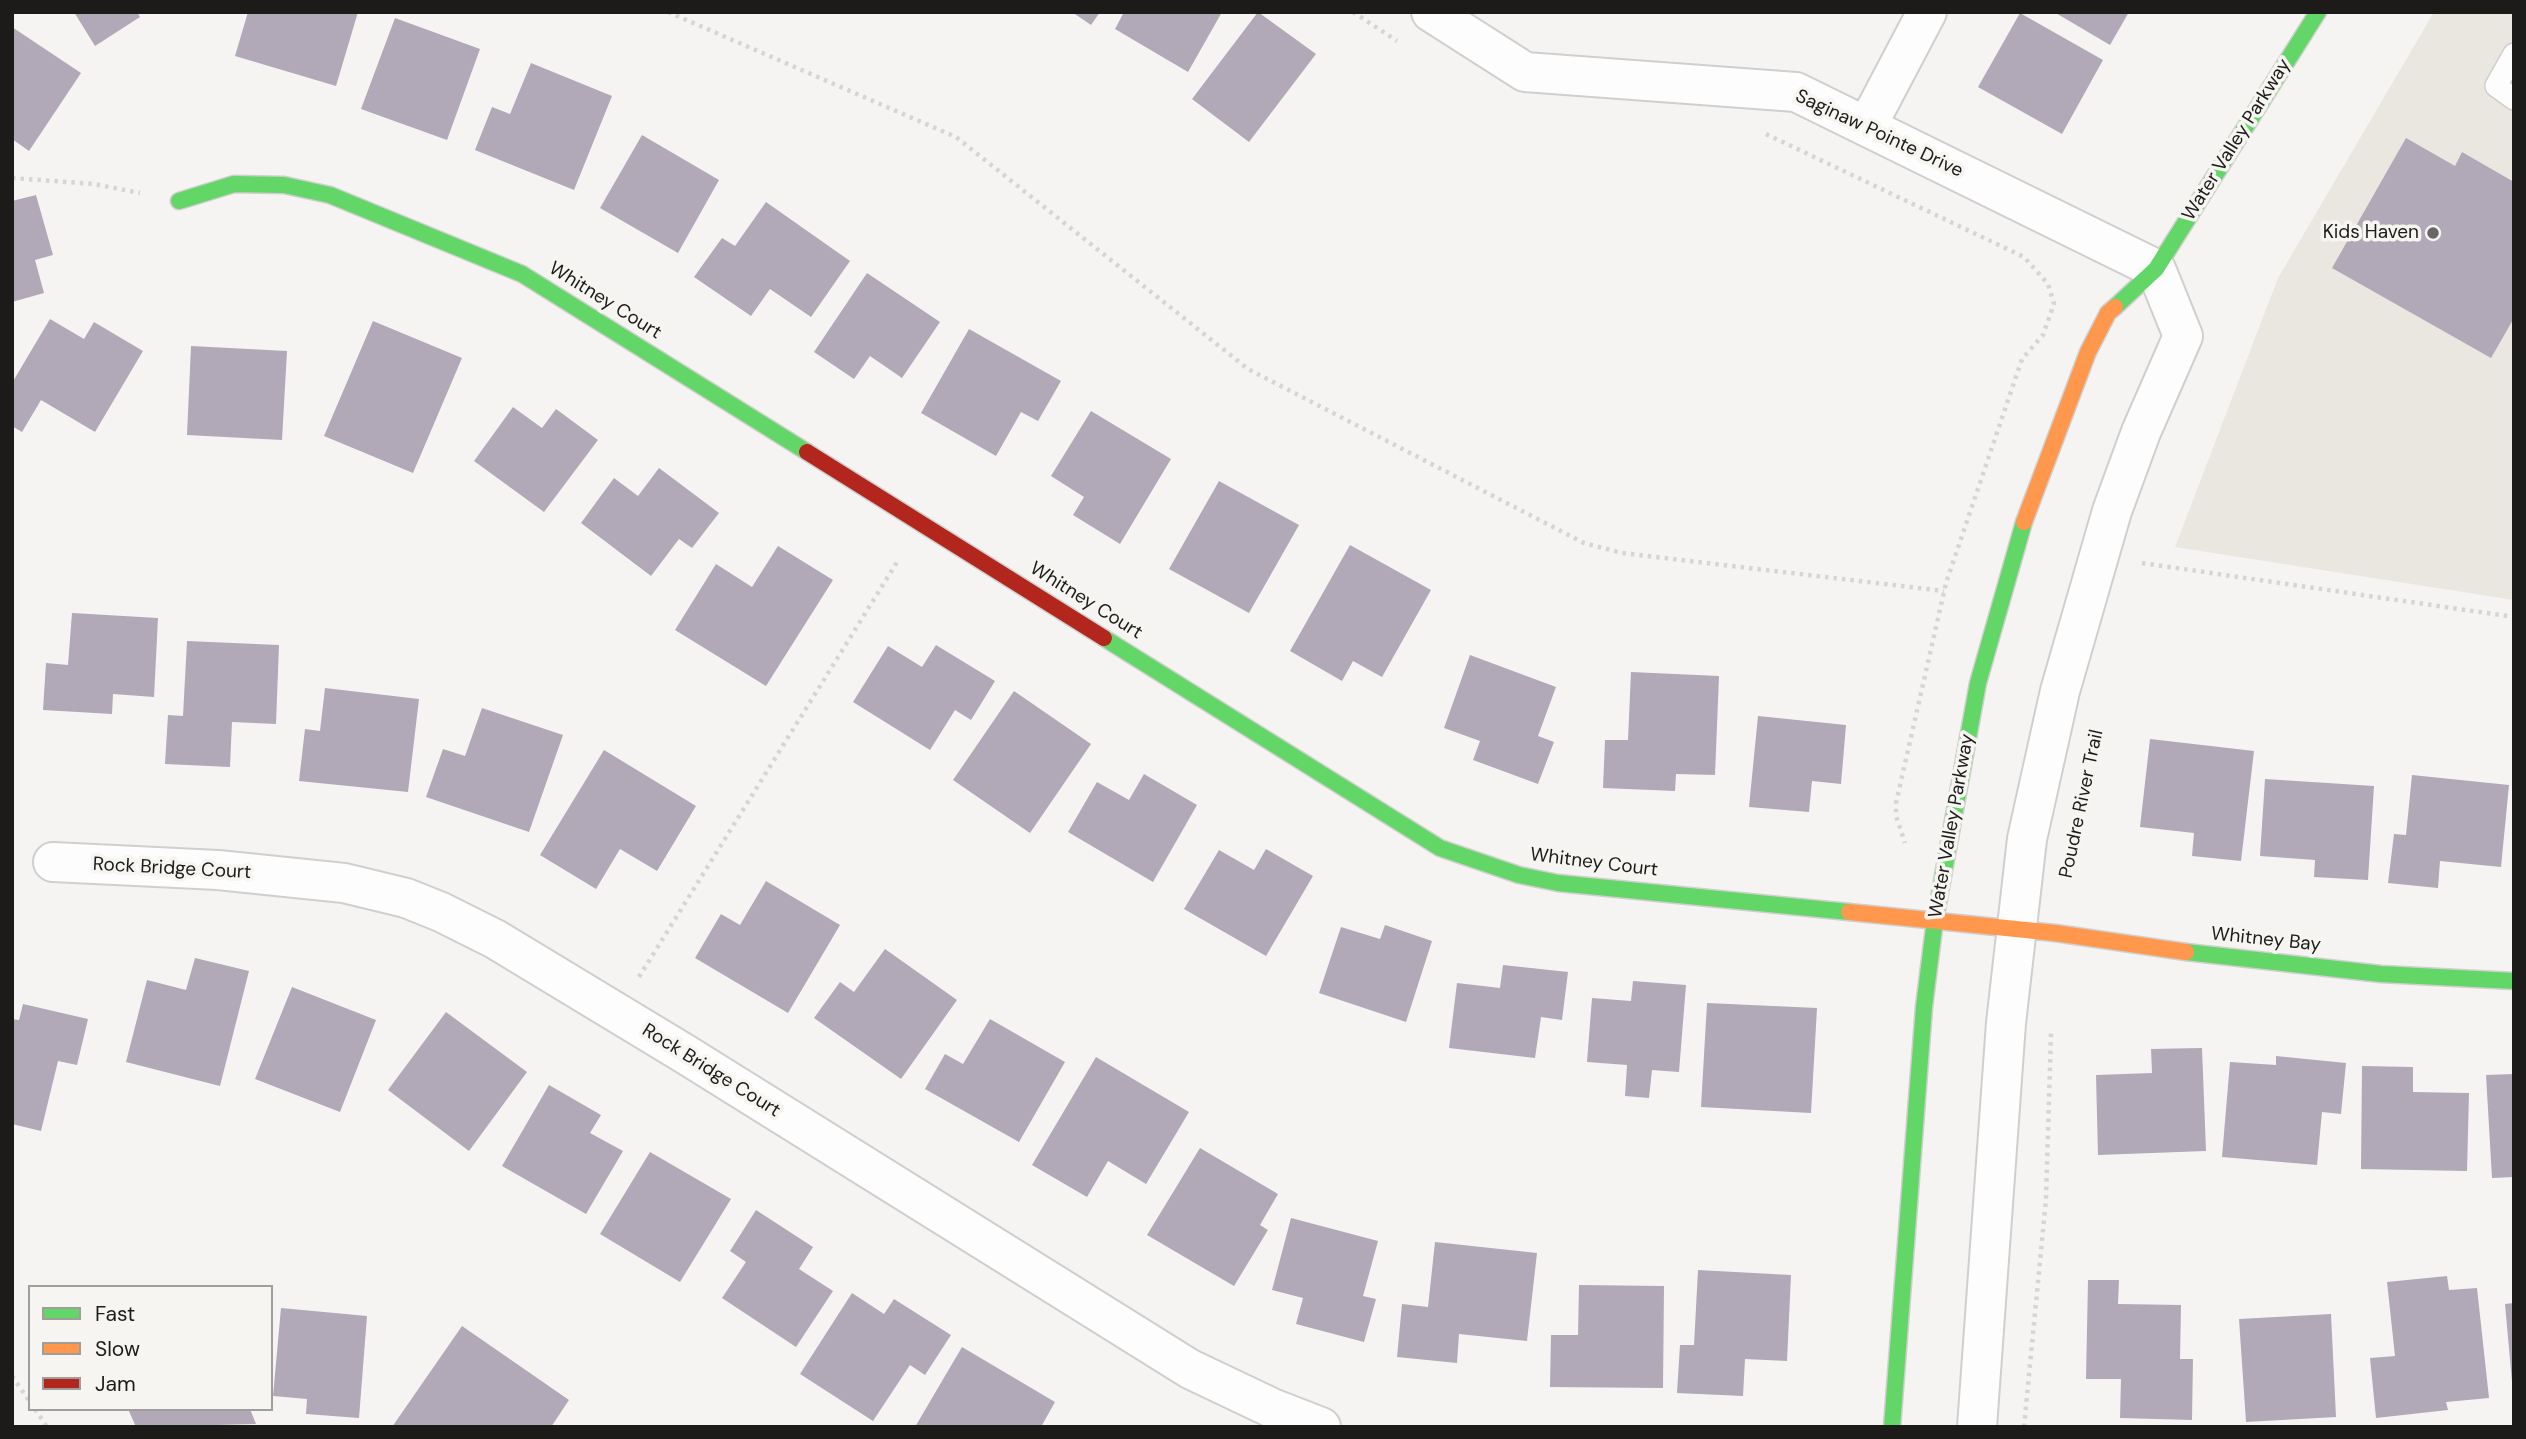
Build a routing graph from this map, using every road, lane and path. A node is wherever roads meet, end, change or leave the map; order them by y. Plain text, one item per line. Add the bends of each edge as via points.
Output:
1 (667, 12) edge
2 (1353, 12) edge
3 (1431, 12) edge
4 (1927, 12) edge
5 (2318, 12) edge
6 (1398, 41) dead end
7 (2514, 54) edge
8 (2514, 99) edge
9 (1867, 126) junction
10 (1755, 129) dead end
11 (12, 178) edge
12 (179, 201) joint
13 (2156, 269) junction
14 (921, 523) junction
15 (2139, 572) dead end
16 (1944, 591) junction
17 (2514, 617) edge
18 (1906, 845) dead end
19 (53, 862) dead end
20 (1935, 920) junction
21 (2015, 929) junction
22 (2514, 981) edge
23 (617, 1013) junction
24 (2052, 1031) dead end
25 (12, 1376) edge
26 (28, 1399) edge
27 (36, 1411) edge
28 (47, 1427) edge
29 (1321, 1427) edge
30 (1892, 1427) edge
31 (1977, 1427) edge
32 (2024, 1427) edge

1 - 16 path via 956,136 1248,369 1584,543 1622,553
2 - 6 path
3 - 9 street, Saginaw Pointe Drive via 1525,72 1796,92
4 - 9 street
5 - 13 street, Water Valley Parkway
7 - 8 lane via 2496,86
9 - 13 street, Saginaw Pointe Drive
10 - 16 path via 2024,257 2048,284 2054,304 2043,335 2022,359
11 - 12 path via 94,184
12 - 14 street, Whitney Court via 234,184 284,185 330,195 522,274
13 - 20 street, Water Valley Parkway via 2108,313 2088,352 2027,513 1978,683
13 - 21 street via 2183,336 2112,511 2060,691 2026,839
14 - 20 street, Whitney Court via 1440,848 1558,883
14 - 23 path
15 - 17 path via 2143,560
16 - 18 path via 1896,803 1895,816
19 - 23 street, Rock Bridge Court via 218,870 344,883 406,898 495,939
20 - 21 street, Whitney Court
20 - 30 street, Water Valley Parkway via 1924,1007
21 - 22 street, Whitney Bay via 2315,967
21 - 31 street
23 - 29 street, Rock Bridge Court via 1190,1369
24 - 32 path via 2046,1199
25 - 26 path
27 - 28 path

